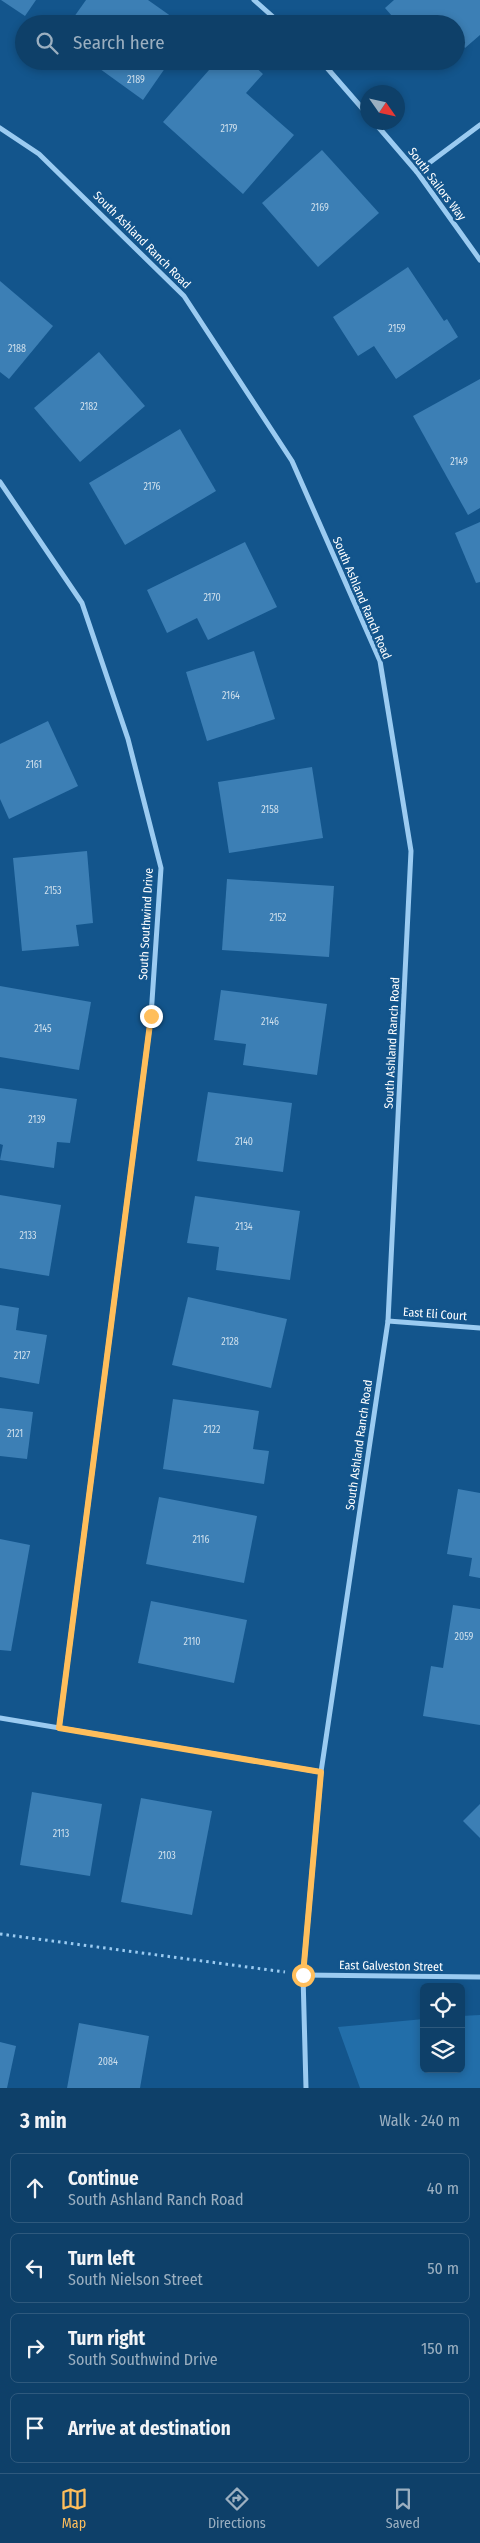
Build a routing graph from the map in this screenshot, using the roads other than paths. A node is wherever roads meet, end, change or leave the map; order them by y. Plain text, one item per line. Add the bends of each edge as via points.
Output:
1 (254, 0) edge
2 (272, 15) edge
3 (329, 70) edge
4 (360, 106) edge
5 (480, 125) edge
6 (0, 128) edge
7 (381, 130) edge
8 (417, 172) junction
9 (480, 260) edge
10 (0, 482) edge
11 (388, 1321) junction
12 (480, 1328) edge
13 (0, 1718) edge
14 (59, 1728) junction
15 (321, 1772) junction
16 (303, 1975) junction
17 (480, 1977) edge
18 (306, 2088) edge

1 - 2 street
3 - 4 street
5 - 8 street
6 - 11 street, South Ashland Ranch Road via 39,154 184,296 292,461 380,661 411,851
7 - 8 street, South Sailors Way
8 - 9 street, South Sailors Way
10 - 14 street, South Southwind Drive via 82,603 128,739 161,868 151,1016
11 - 12 street, East Eli Court
11 - 15 street, South Ashland Ranch Road
13 - 14 street
14 - 15 street
15 - 16 street, South Ashland Ranch Road
16 - 17 street, East Galveston Street
16 - 18 street, South Ashland Ranch Road

